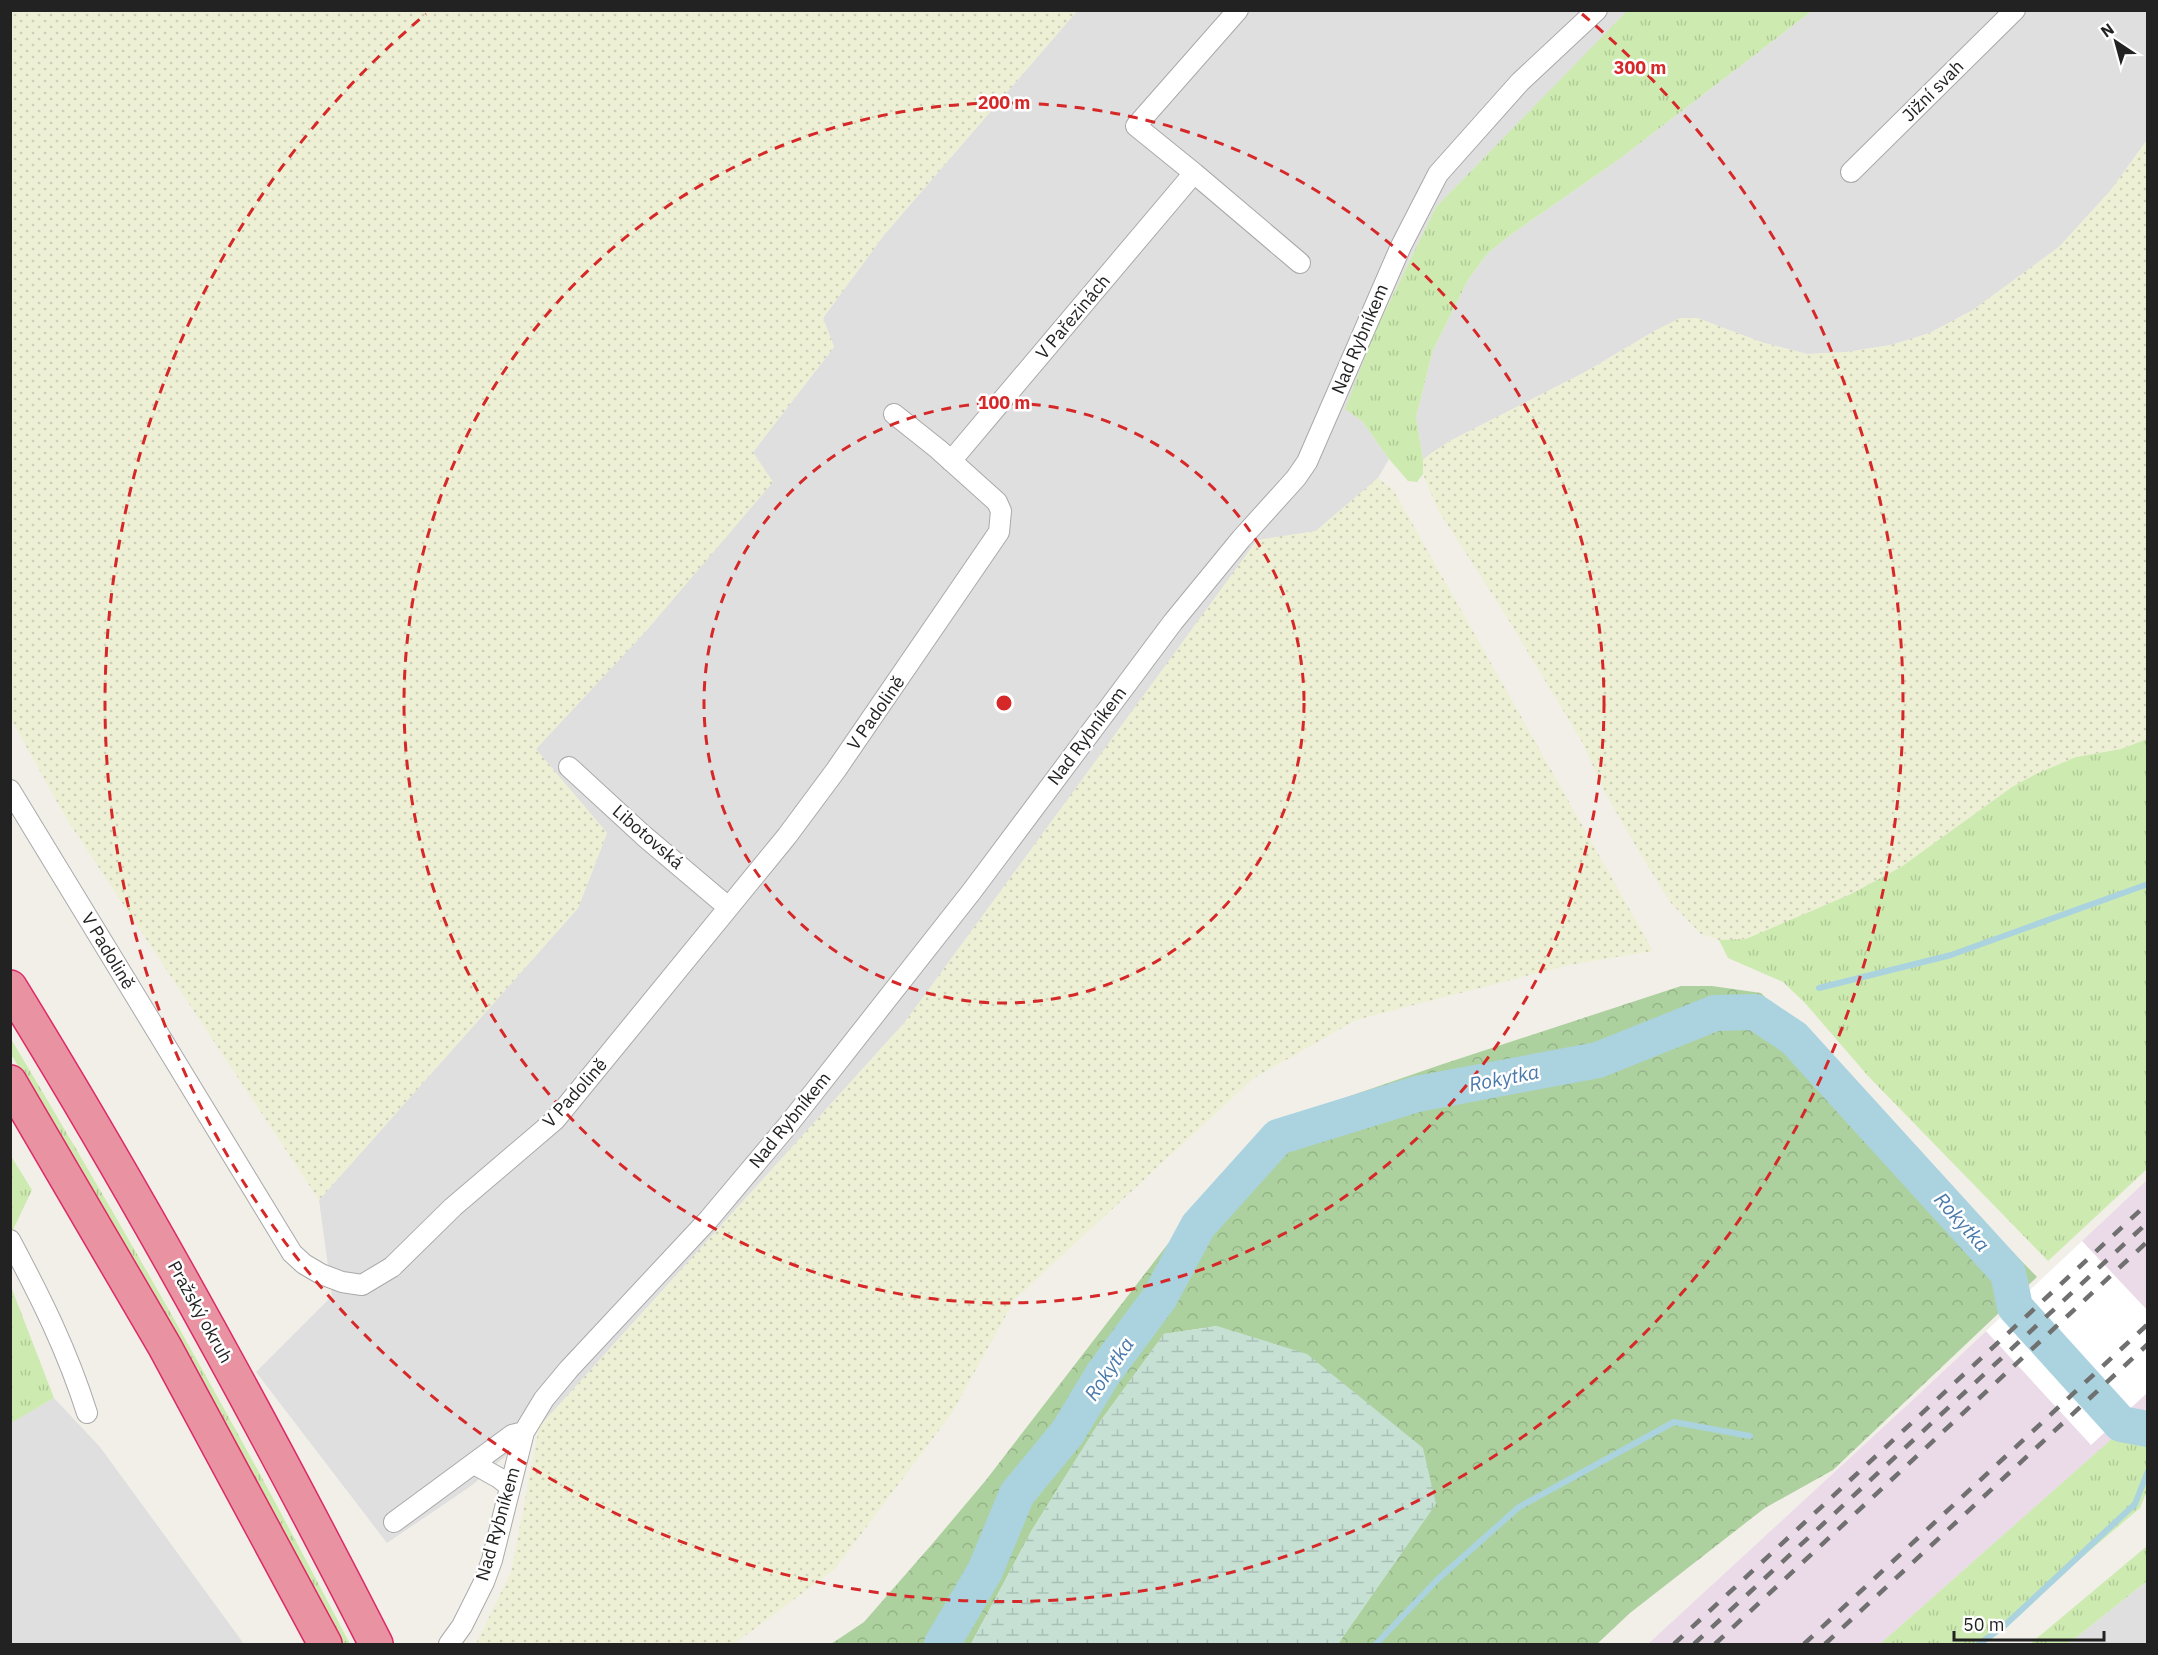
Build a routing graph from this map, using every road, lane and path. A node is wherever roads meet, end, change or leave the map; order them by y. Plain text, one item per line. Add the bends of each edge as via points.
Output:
1 (1238, 10) edge
2 (1597, 10) edge
3 (2015, 10) edge
4 (1851, 172) dead end
5 (1194, 173) junction
6 (1300, 263) dead end
7 (894, 414) dead end
8 (951, 461) junction
9 (569, 767) dead end
10 (10, 790) edge
11 (728, 906) junction
12 (10, 987) edge
13 (10, 1082) edge
14 (10, 1240) edge
15 (87, 1413) dead end
16 (524, 1432) junction
17 (474, 1464) junction
18 (509, 1486) junction
19 (394, 1522) dead end
20 (325, 1644) edge
21 (376, 1644) edge
22 (449, 1644) edge

1 - 5 street via 1136,126
2 - 16 street, Nad Rybníkem via 1520,82 1438,174 1401,246 1307,462 1296,478 1173,622 972,891 788,1125 709,1219 569,1369
3 - 4 street, Jižní svah
5 - 6 street
5 - 8 street, V Pařezinách
7 - 8 street, V Padolině
8 - 11 street, V Padolině via 998,502 999,532 836,770
9 - 11 street, Libotovská
10 - 11 street, V Padolině via 292,1253 304,1264 342,1282 362,1285 392,1267 453,1207 555,1120
12 - 21 highway, Pražský okruh via 176,1267
13 - 20 highway via 165,1347
14 - 15 street via 53,1322
16 - 17 street, Nad Rybníkem via 512,1435
16 - 18 street, Nad Rybníkem
17 - 18 street
17 - 19 street, Nad Rybníkem
18 - 22 street, Nad Rybníkem via 492,1560 462,1626

